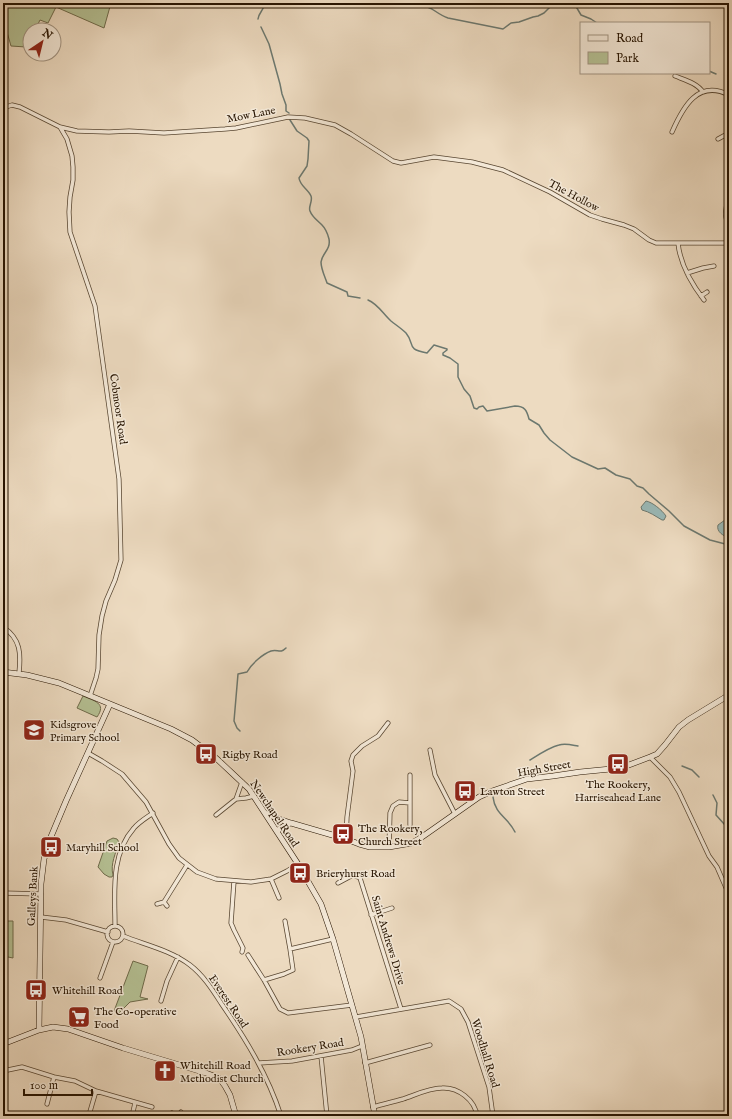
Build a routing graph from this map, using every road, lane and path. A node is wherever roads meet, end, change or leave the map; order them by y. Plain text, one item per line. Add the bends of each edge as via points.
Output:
1 (675, 76) dead end
2 (703, 92) junction
3 (729, 95) edge
4 (3, 108) edge
5 (60, 127) junction
6 (672, 132) dead end
7 (729, 133) edge
8 (718, 139) dead end
9 (434, 157) joint
10 (729, 190) edge
11 (728, 202) edge
12 (729, 231) edge
13 (678, 243) junction
14 (729, 243) edge
15 (714, 266) dead end
16 (729, 266) edge
17 (687, 273) junction
18 (707, 292) dead end
19 (729, 294) edge
20 (3, 628) edge
21 (3, 672) edge
22 (19, 673) junction
23 (729, 695) edge
24 (90, 696) junction
25 (110, 704) junction
26 (388, 723) dead end
27 (430, 750) dead end
28 (88, 753) junction
29 (650, 757) junction
30 (410, 775) dead end
31 (242, 782) junction
32 (254, 796) junction
33 (236, 799) junction
34 (410, 803) junction
35 (264, 812) junction
36 (153, 813) junction
37 (455, 814) junction
38 (216, 815) dead end
39 (291, 824) junction
40 (410, 825) dead end
41 (277, 832) junction
42 (346, 839) junction
43 (389, 847) junction
44 (298, 864) junction
45 (187, 865) junction
46 (271, 879) junction
47 (234, 881) junction
48 (338, 883) dead end
49 (3, 893) edge
50 (41, 894) junction
51 (278, 898) dead end
52 (164, 902) junction
53 (729, 902) edge
54 (157, 904) dead end
55 (167, 906) dead end
56 (392, 908) dead end
57 (371, 915) junction
58 (41, 917) junction
59 (285, 921) dead end
60 (116, 926) junction
61 (108, 932) junction
62 (123, 936) junction
63 (333, 939) junction
64 (113, 942) junction
65 (290, 949) junction
66 (242, 952) dead end
67 (248, 955) dead end
68 (178, 957) junction
69 (100, 978) dead end
70 (264, 980) junction
71 (161, 1001) dead end
72 (352, 1005) junction
73 (401, 1009) junction
74 (356, 1017) junction
75 (39, 1030) junction
76 (3, 1044) edge
77 (430, 1045) dead end
78 (362, 1046) junction
79 (320, 1056) junction
80 (259, 1063) junction
81 (365, 1063) junction
82 (3, 1071) edge
83 (54, 1077) junction
84 (96, 1091) junction
85 (135, 1103) junction
86 (47, 1104) dead end
87 (152, 1107) dead end
88 (373, 1107) junction
89 (3, 1110) edge
90 (172, 1112) dead end
91 (89, 1115) edge
92 (178, 1115) edge
93 (5, 1116) edge
94 (132, 1116) edge
95 (236, 1116) edge
96 (281, 1116) edge
97 (327, 1116) edge
98 (375, 1116) edge
99 (477, 1116) edge
100 (493, 1116) edge

1 - 2 street via 700,87
2 - 3 street via 716,90
2 - 6 street via 691,100 679,116
4 - 5 street, Mow Lane via 20,106
5 - 9 street, Mow Lane via 77,131 164,133 236,128 288,117 305,118 335,125 392,161 402,163
5 - 24 street, Cobmoor Road via 67,138 72,156 70,232 95,306 120,479 121,560 102,616 98,669
7 - 8 street
9 - 13 street, The Hollow via 472,162 503,170 550,192 590,215 634,229 649,240
10 - 11 street
11 - 12 street via 726,214
13 - 14 street, The Hollow
13 - 17 street
15 - 17 street
16 - 19 street
17 - 18 street via 702,298
20 - 22 street via 12,634 18,644
21 - 22 street, Newchapel Road
22 - 24 street, Newchapel Road via 59,683
23 - 29 street, High Street via 679,727 665,745
24 - 25 street, Newchapel Road
25 - 28 street, Galleys Bank
25 - 31 street, Newchapel Road via 192,740 217,758
26 - 42 street via 378,736 362,746 351,760 353,772
27 - 37 street via 435,775
28 - 36 street via 122,774
28 - 50 street, Galleys Bank via 50,839 44,859
29 - 37 street, High Street via 621,768 527,779 479,797
29 - 53 street via 670,777 679,792 709,856 717,867
30 - 34 street
31 - 32 street, Newchapel Road
31 - 33 street
32 - 33 street
32 - 35 street, Newchapel Road
33 - 38 street
34 - 40 street
34 - 43 street via 399,802 393,806 390,813
35 - 39 street, High Street
35 - 41 street, Newchapel Road
36 - 45 street via 169,844
36 - 60 street via 139,822 125,840 121,850 116,867
37 - 43 street, High Street via 413,842
39 - 41 street via 286,824
39 - 42 street, High Street
41 - 44 street, Newchapel Road
42 - 43 street, High Street via 370,847
44 - 46 street
44 - 63 street, Newchapel Road via 321,904
45 - 47 street via 206,876
45 - 52 street
46 - 47 street
46 - 51 street
47 - 66 street via 231,922 243,948
48 - 57 street, Saint Andrews Drive via 353,875 360,878
49 - 50 street
50 - 58 street, Galleys Bank
52 - 54 street
52 - 55 street
56 - 57 street
57 - 73 street, Saint Andrews Drive
58 - 61 street via 66,920
58 - 75 street, Galleys Bank
59 - 65 street
60 - 61 street
60 - 62 street via 122,929
61 - 64 street
62 - 64 street via 119,941
62 - 68 street, Everest Road
63 - 65 street
63 - 72 street, Newchapel Road
64 - 69 street
65 - 70 street via 293,970
67 - 70 street
68 - 71 street via 166,981
68 - 80 street, Everest Road via 190,965 208,984
70 - 72 street via 280,1009 288,1013
72 - 74 street, Newchapel Road
73 - 74 street, Woodhall Road
73 - 100 street, Woodhall Road via 449,1001 461,1009 468,1022 489,1087
74 - 78 street, Newchapel Road
75 - 76 street
75 - 95 street via 53,1027 68,1029 206,1072 219,1078 225,1086
77 - 81 street
78 - 79 street, Rookery Road
78 - 81 street, Newchapel Road
79 - 80 street, Rookery Road
79 - 97 street
80 - 96 street, Everest Road
81 - 88 street, Newchapel Road
82 - 83 street via 22,1066
83 - 84 street via 76,1081
83 - 86 street
84 - 85 street
84 - 91 street
85 - 87 street
85 - 94 street
88 - 98 street, Newchapel Road
88 - 99 street via 425,1091 449,1088 472,1102
89 - 93 street
90 - 92 street

